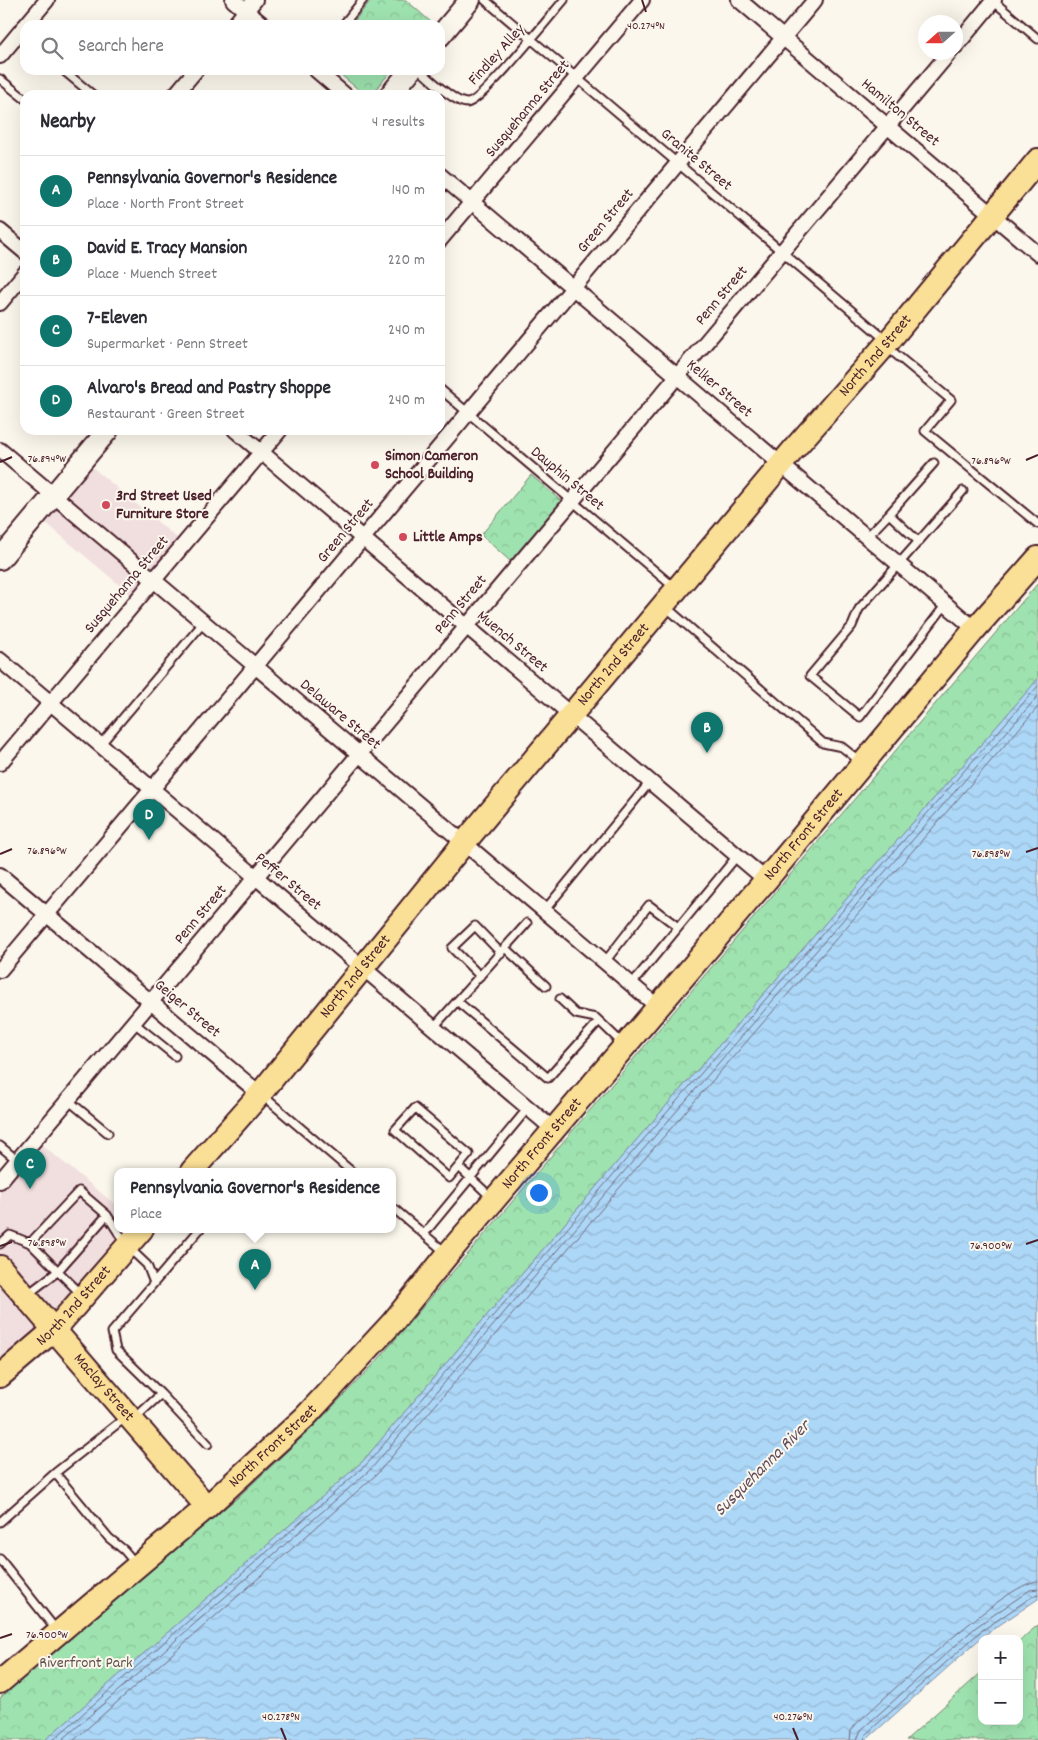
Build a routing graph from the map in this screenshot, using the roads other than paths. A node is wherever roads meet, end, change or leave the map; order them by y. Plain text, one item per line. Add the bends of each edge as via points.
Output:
1 (47, 0) edge
2 (233, 0) edge
3 (363, 0) edge
4 (470, 0) edge
5 (485, 0) edge
6 (564, 0) edge
7 (642, 0) edge
8 (739, 0) edge
9 (815, 0) edge
10 (993, 0) edge
11 (250, 5) edge
12 (32, 20) edge
13 (238, 20) edge
14 (259, 20) edge
15 (347, 20) edge
16 (445, 30) edge
17 (20, 34) edge
18 (963, 37) edge
19 (783, 38) junction
20 (531, 39) junction
21 (1038, 39) edge
22 (0, 56) edge
23 (943, 60) edge
24 (69, 75) edge
25 (192, 75) edge
26 (322, 75) edge
27 (408, 75) edge
28 (426, 75) edge
29 (577, 78) junction
30 (0, 79) edge
31 (87, 90) edge
32 (179, 90) edge
33 (339, 90) edge
34 (394, 90) edge
35 (444, 90) edge
36 (445, 90) edge
37 (20, 95) edge
38 (888, 126) junction
39 (1038, 160) edge
40 (678, 163) junction
41 (445, 180) edge
42 (472, 202) junction
43 (992, 215) junction
44 (0, 231) edge
45 (445, 234) edge
46 (20, 248) edge
47 (782, 252) junction
48 (1038, 254) edge
49 (20, 279) edge
50 (573, 288) junction
51 (0, 303) edge
52 (887, 343) junction
53 (677, 376) junction
54 (445, 393) edge
55 (468, 413) junction
56 (104, 435) edge
57 (241, 435) edge
58 (276, 435) edge
59 (0, 450) edge
60 (261, 453) junction
61 (934, 463) dead end
62 (782, 465) junction
63 (963, 491) dead end
64 (54, 495) junction
65 (572, 501) junction
66 (889, 514) junction
67 (1038, 524) edge
68 (867, 537) junction
69 (362, 538) junction
70 (919, 542) junction
71 (1038, 558) edge
72 (0, 559) edge
73 (899, 564) junction
74 (154, 580) junction
75 (671, 598) junction
76 (946, 604) junction
77 (204, 622) junction
78 (467, 626) junction
79 (975, 628) junction
80 (0, 660) edge
81 (255, 666) junction
82 (51, 703) junction
83 (572, 716) junction
84 (100, 745) junction
85 (359, 754) junction
86 (0, 763) edge
87 (863, 764) junction
88 (650, 782) junction
89 (152, 789) junction
90 (464, 843) junction
91 (737, 856) junction
92 (0, 875) edge
93 (256, 877) junction
94 (766, 880) junction
95 (544, 912) junction
96 (46, 916) junction
97 (527, 923) dead end
98 (678, 927) junction
99 (503, 950) junction
100 (604, 963) junction
101 (364, 968) junction
102 (0, 970) edge
103 (480, 976) junction
104 (630, 985) junction
105 (546, 986) dead end
106 (560, 999) dead end
107 (150, 1001) junction
108 (457, 1001) junction
109 (658, 1007) junction
110 (599, 1021) junction
111 (133, 1022) junction
112 (434, 1028) junction
113 (625, 1046) junction
114 (175, 1056) dead end
115 (260, 1094) junction
116 (68, 1100) junction
117 (528, 1108) junction
118 (554, 1130) junction
119 (108, 1133) dead end
120 (0, 1146) edge
121 (17, 1160) junction
122 (459, 1167) junction
123 (195, 1168) edge
124 (347, 1168) edge
125 (470, 1177) junction
126 (0, 1181) edge
127 (494, 1200) junction
128 (396, 1210) edge
129 (107, 1215) junction
130 (114, 1226) edge
131 (119, 1233) edge
132 (138, 1233) edge
133 (197, 1233) edge
134 (424, 1234) junction
135 (30, 1243) junction
136 (0, 1244) edge
137 (127, 1246) junction
138 (448, 1254) junction
139 (0, 1268) edge
140 (57, 1272) junction
141 (154, 1283) junction
142 (26, 1296) junction
143 (84, 1296) junction
144 (55, 1329) junction
145 (0, 1376) edge
146 (161, 1394) junction
147 (130, 1417) junction
148 (208, 1444) dead end
149 (55, 1474) junction
150 (207, 1507) junction
151 (0, 1522) edge
152 (0, 1559) edge
153 (138, 1566) junction
154 (58, 1632) junction
155 (0, 1682) edge

1 - 12 street
2 - 11 street
3 - 15 lane
4 - 16 main road
5 - 20 lane, Granite Street
6 - 20 lane, Findley Alley
7 - 29 street, Susquehanna Street
8 - 19 street, Hamilton Street
9 - 19 street, Green Street
10 - 18 street
10 - 21 lane
11 - 13 street
11 - 14 street
17 - 22 street
19 - 38 street, Hamilton Street
19 - 40 street, Green Street
20 - 29 lane, Granite Street
20 - 36 lane, Findley Alley via 489,86 470,102 464,103
23 - 38 street, Penn Street
24 - 31 lane
25 - 32 street
26 - 33 street
27 - 34 main road
28 - 35 lane, Findley Alley
29 - 40 lane, Granite Street
29 - 42 street, Susquehanna Street
30 - 37 lane
38 - 43 street, Hamilton Street
38 - 47 street, Penn Street
39 - 43 main road, North 2nd Street
40 - 47 lane, Granite Street
40 - 50 street, Green Street
41 - 42 street, Kelker Street
42 - 45 street, Susquehanna Street
42 - 50 street, Kelker Street
43 - 48 street, Hamilton Street
43 - 52 main road, North 2nd Street
44 - 46 street
47 - 52 lane, Granite Street
47 - 53 street, Penn Street
49 - 51 street
50 - 53 street, Kelker Street
50 - 55 street, Green Street
52 - 62 main road, North 2nd Street
52 - 67 lane, Granite Street via 951,400 925,431
53 - 62 street, Kelker Street
53 - 65 street, Penn Street
54 - 55 lane, Dauphin Street
55 - 65 lane, Dauphin Street
55 - 69 street, Green Street
56 - 64 main road
57 - 60 street, Muench Street
58 - 60 street, Susquehanna Street
59 - 64 street, Delaware Street
60 - 69 street, Muench Street
60 - 74 street, Susquehanna Street
61 - 66 lane
62 - 68 street, Kelker Street
62 - 75 main road, North 2nd Street
63 - 70 lane
64 - 72 main road
64 - 74 street, Delaware Street
65 - 75 lane, Dauphin Street
65 - 78 street, Penn Street
66 - 68 lane
66 - 70 lane
68 - 73 street, Kelker Street
69 - 78 street, Muench Street
69 - 81 street, Green Street
70 - 73 lane
71 - 79 main road, North Front Street
73 - 76 street, Kelker Street
73 - 76 lane via 859,609 852,626 810,676 860,717
74 - 77 street, Delaware Street
74 - 82 street, Susquehanna Street
75 - 83 main road, North 2nd Street
75 - 87 lane, Dauphin Street via 823,743 842,747
76 - 79 street, Kelker Street
77 - 81 street, Delaware Street
77 - 84 lane
78 - 83 street, Muench Street
78 - 85 street, Penn Street
79 - 87 main road, North Front Street
80 - 82 street, Peffer Street
81 - 85 street, Delaware Street
81 - 89 street, Green Street
82 - 84 street, Peffer Street
82 - 86 street, Susquehanna Street
83 - 88 street, Muench Street
83 - 90 main road, North 2nd Street
84 - 89 street, Peffer Street
85 - 90 street, Delaware Street
85 - 93 street, Penn Street
87 - 94 main road, North Front Street
88 - 91 street, Muench Street
88 - 95 lane
89 - 93 street, Peffer Street
89 - 96 street, Green Street
90 - 95 street, Delaware Street
90 - 101 main road, North 2nd Street
91 - 94 street, Muench Street
91 - 98 lane
92 - 96 street, Geiger Street
93 - 101 street, Peffer Street
93 - 107 street, Penn Street
94 - 109 main road, North Front Street
95 - 100 street, Delaware Street
96 - 102 street, Green Street
96 - 107 street, Geiger Street
97 - 99 lane
98 - 100 lane via 649,905
98 - 104 lane
99 - 103 lane
99 - 103 lane via 475,926 452,948
99 - 105 lane
100 - 104 street, Delaware Street
101 - 112 street, Peffer Street
101 - 115 main road, North 2nd Street
103 - 108 lane
104 - 109 street, Delaware Street
106 - 110 lane via 576,1014
107 - 111 street, Penn Street
107 - 115 street, Geiger Street
108 - 110 lane via 548,1078
108 - 112 lane
109 - 113 main road, North Front Street
110 - 113 lane
111 - 114 lane
111 - 116 street, Penn Street
112 - 117 street, Peffer Street
113 - 118 main road, North Front Street
115 - 123 main road, North 2nd Street
115 - 124 lane, Geiger Street
116 - 119 lane
116 - 121 street, Penn Street
117 - 118 street, Peffer Street
117 - 125 lane
118 - 127 main road, North Front Street
120 - 121 lane
121 - 126 street, Penn Street
122 - 122 lane via 469,1154 415,1108 395,1130 449,1178
122 - 125 lane
125 - 127 lane
125 - 134 lane
127 - 138 main road, North Front Street
128 - 134 lane
129 - 130 lane
129 - 135 lane via 79,1191
129 - 140 lane
131 - 137 lane
132 - 137 main road, North 2nd Street
133 - 141 lane
134 - 138 lane
135 - 136 lane via 10,1235
135 - 140 lane
137 - 141 lane via 147,1265
137 - 143 main road, North 2nd Street
138 - 150 main road, North Front Street via 393,1322 305,1417
139 - 142 main road, Maclay Street
140 - 142 lane
140 - 143 lane
141 - 146 lane via 112,1332 116,1350
142 - 144 main road, Maclay Street
143 - 144 main road, North 2nd Street
144 - 145 main road, North 2nd Street
144 - 147 main road, Maclay Street
146 - 147 lane
146 - 148 lane
147 - 149 lane
147 - 150 main road, Maclay Street
149 - 151 lane
149 - 153 lane via 109,1538
150 - 153 main road, North Front Street
152 - 154 lane
153 - 154 main road, North Front Street
154 - 155 main road, North Front Street

